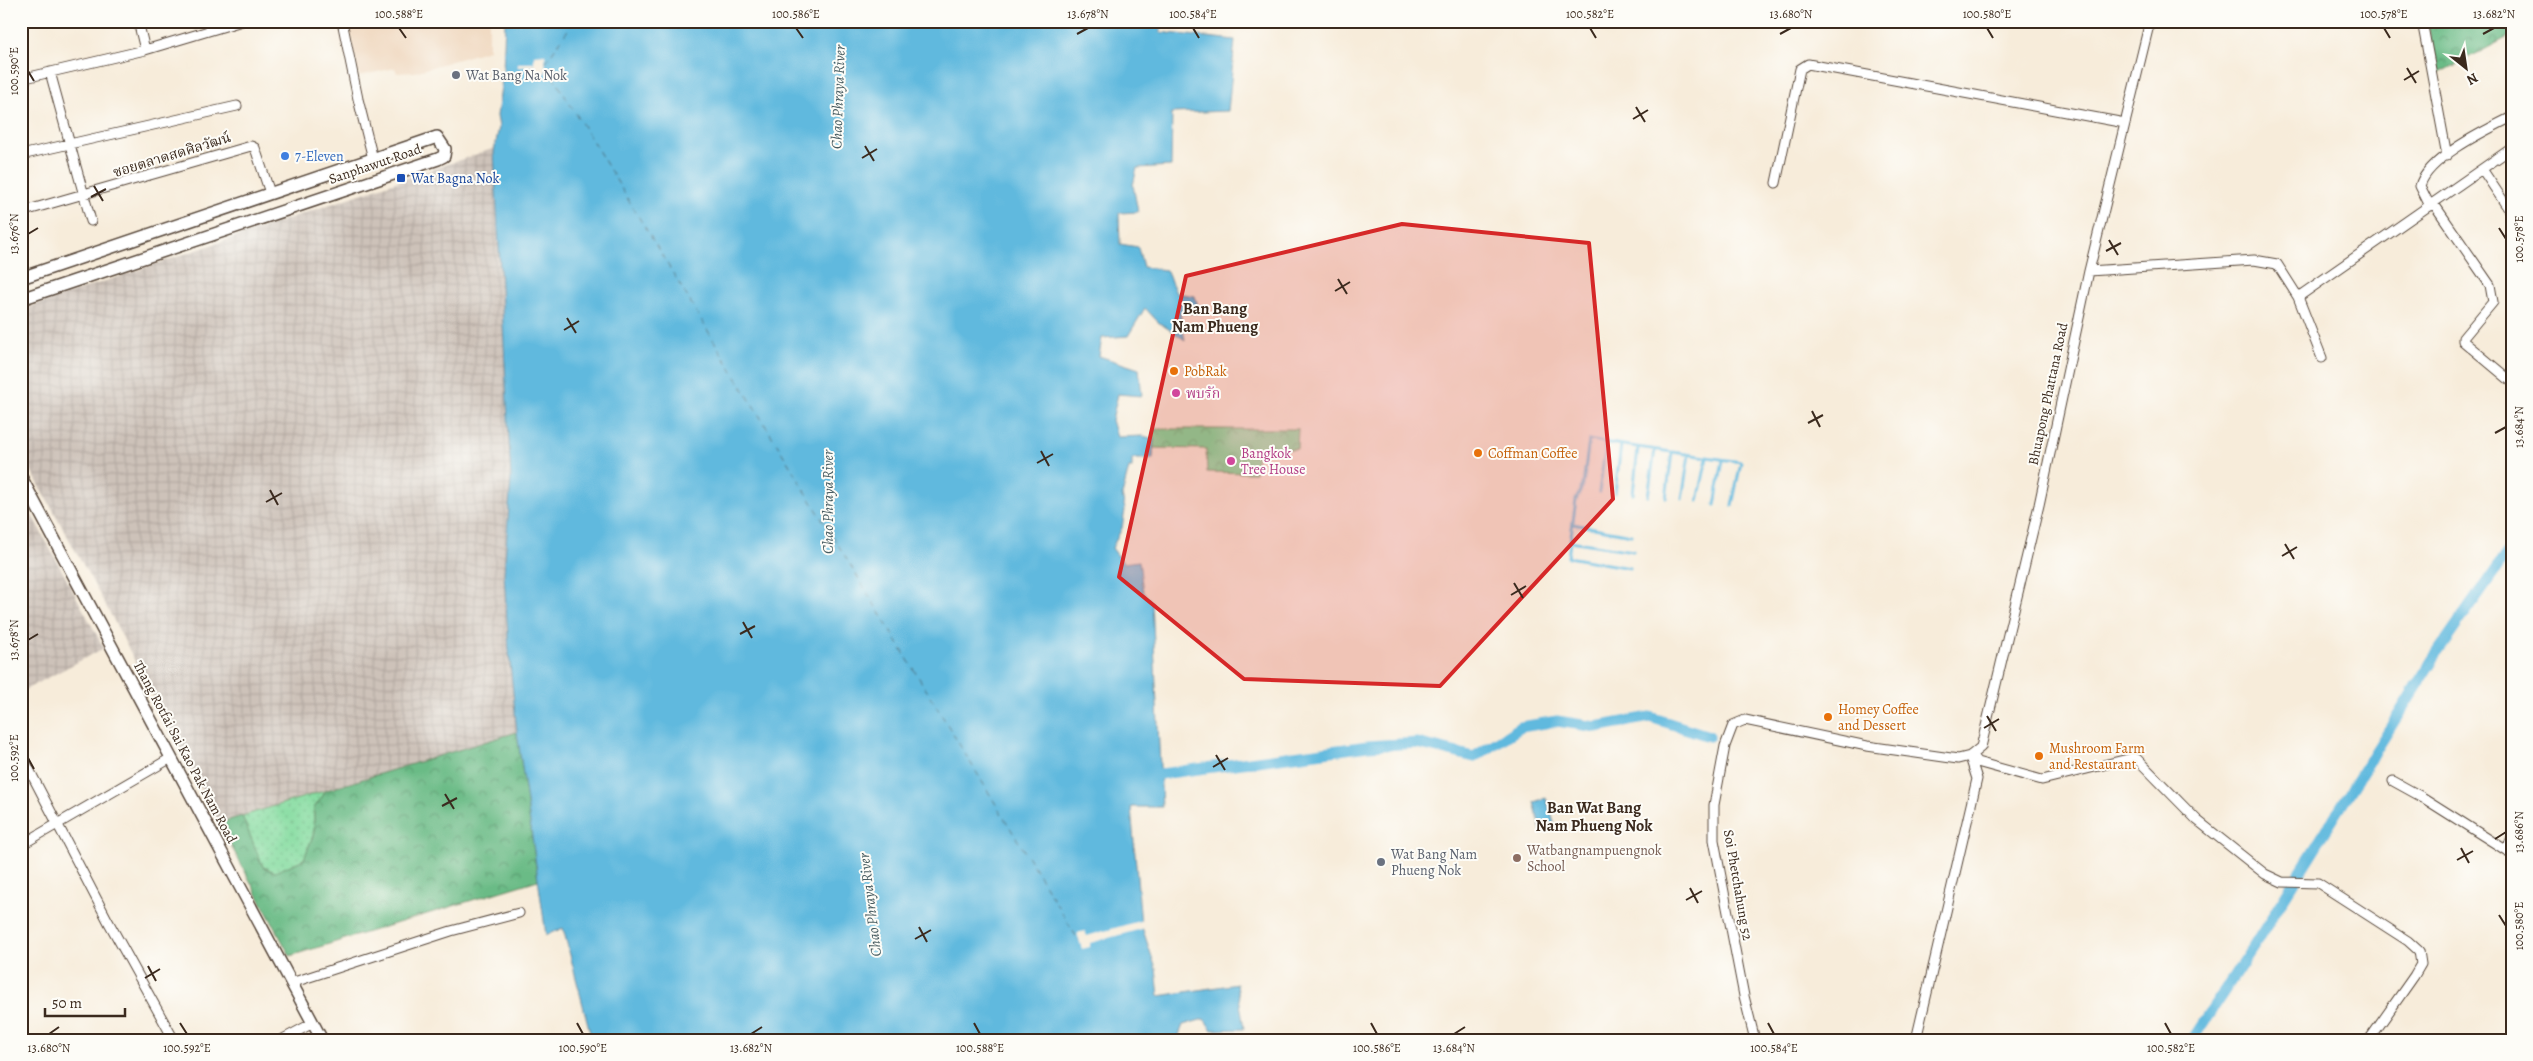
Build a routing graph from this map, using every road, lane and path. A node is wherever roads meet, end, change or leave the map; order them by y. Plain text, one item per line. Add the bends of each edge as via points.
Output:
1 (138, 21) edge
2 (242, 21) edge
3 (342, 21) edge
4 (2150, 21) edge
5 (2422, 21) edge
6 (144, 50) junction
7 (50, 72) junction
8 (21, 79) edge
9 (238, 106) dead end
10 (2512, 117) edge
11 (2125, 123) junction
12 (71, 144) junction
13 (2512, 148) edge
14 (21, 155) edge
15 (2447, 156) junction
16 (374, 159) junction
17 (362, 163) junction
18 (2482, 169) junction
19 (368, 183) junction
20 (1776, 183) dead end
21 (270, 193) junction
22 (85, 195) junction
23 (2432, 205) junction
24 (21, 212) edge
25 (2512, 214) edge
26 (91, 221) dead end
27 (2089, 271) junction
28 (21, 278) edge
29 (2298, 297) junction
30 (21, 299) edge
31 (2322, 358) dead end
32 (2512, 382) edge
33 (21, 477) edge
34 (21, 754) edge
35 (1970, 756) junction
36 (171, 758) junction
37 (2392, 781) dead end
38 (58, 824) junction
39 (2512, 837) edge
40 (21, 845) edge
41 (2509, 852) edge
42 (519, 913) dead end
43 (291, 984) junction
44 (313, 1023) junction
45 (174, 1040) edge
46 (281, 1040) edge
47 (322, 1040) edge
48 (1755, 1040) edge
49 (1916, 1040) edge
50 (2369, 1040) edge

1 - 6 street
2 - 6 street
3 - 16 street
4 - 11 street, Bhuapong Phattana Road
5 - 15 street
6 - 7 street
7 - 8 street
7 - 12 street
9 - 12 street
10 - 15 street via 2468,139
11 - 20 street via 1808,64 1800,69
11 - 27 street, Bhuapong Phattana Road
12 - 14 street
12 - 22 street
13 - 18 street
15 - 23 street via 2421,181 2422,194
16 - 17 street, Sanphawut Road
16 - 19 street, Sanphawut Road via 437,137 445,150 444,156 438,159
17 - 19 street
17 - 21 street, Sanphawut Road
18 - 23 street
18 - 25 street
19 - 30 street, Sanphawut Road
21 - 22 street, ซอยตลาดสดศิลวัฒน์ via 255,148 251,146
21 - 28 street, Sanphawut Road
22 - 24 street, ซอยตลาดสดศิลวัฒน์
22 - 26 street
23 - 29 street
23 - 32 street via 2493,293 2493,302 2463,338 2464,341
27 - 29 street via 2254,260 2273,263 2281,268
27 - 35 street, Bhuapong Phattana Road via 2039,505 1981,747
29 - 31 street
33 - 36 street, Thang Rotfai Sai Kao Pak Nam Road
34 - 38 street
35 - 48 street, Soi Phetchahung 52 via 1958,759 1867,746 1753,721 1745,720 1733,725 1725,746 1714,805 1714,840
35 - 49 street via 1978,779
35 - 50 street via 1977,762 2042,780 2132,758 2137,760 2202,825 2265,874 2282,882 2318,883 2419,951 2421,964
36 - 38 street
36 - 43 street, Thang Rotfai Sai Kao Pak Nam Road
37 - 41 street via 2422,796
38 - 40 street
38 - 45 street
39 - 41 street
42 - 43 street via 451,931
43 - 44 street, Thang Rotfai Sai Kao Pak Nam Road
44 - 46 street
44 - 47 street, Thang Rotfai Sai Kao Pak Nam Road

